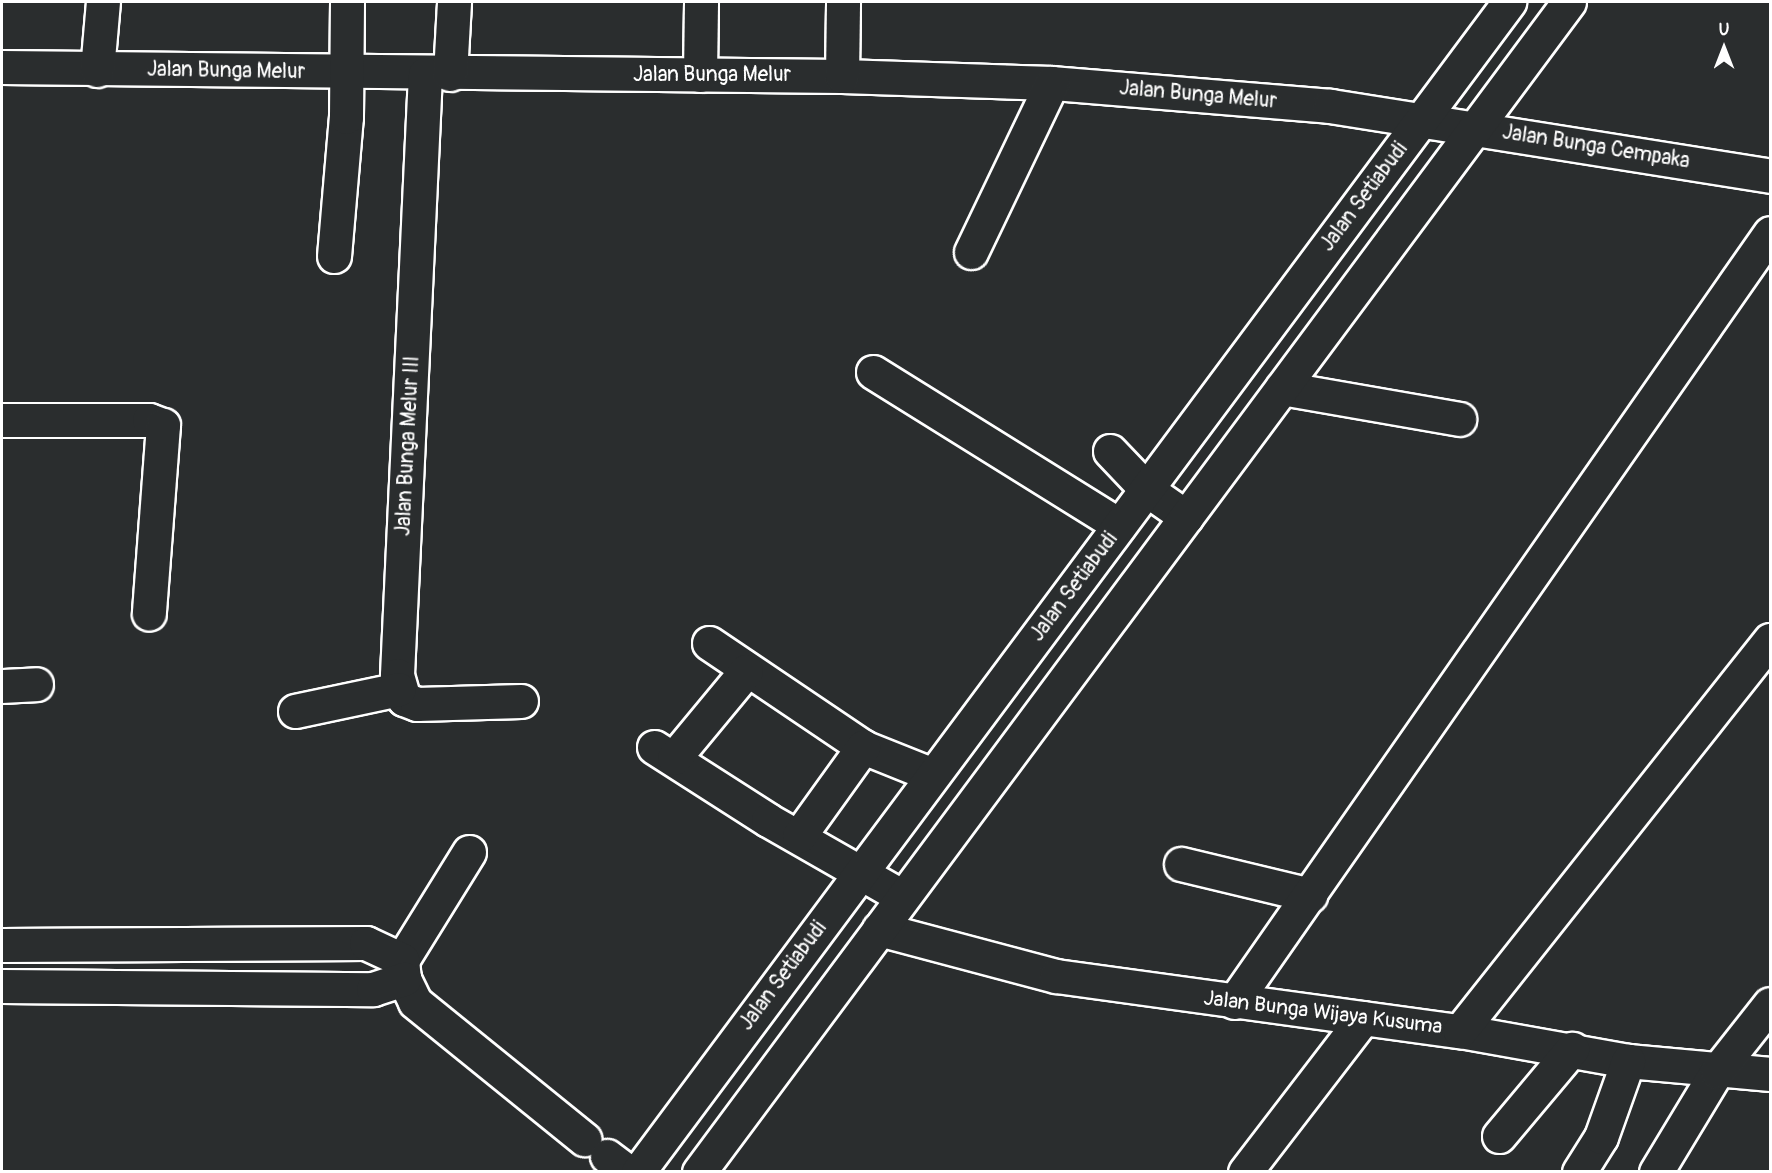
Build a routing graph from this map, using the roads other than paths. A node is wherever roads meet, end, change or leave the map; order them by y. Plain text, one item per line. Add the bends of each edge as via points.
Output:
1 (103, 2) edge
2 (347, 2) edge
3 (454, 2) edge
4 (701, 2) edge
5 (843, 2) edge
6 (1509, 2) edge
7 (1569, 2) edge
8 (2, 67) edge
9 (97, 70) junction
10 (347, 72) junction
11 (438, 74) junction
12 (700, 75) junction
13 (842, 76) junction
14 (1052, 83) junction
15 (1421, 120) junction
16 (1475, 128) junction
17 (1770, 176) edge
18 (1770, 233) edge
19 (971, 252) dead end
20 (334, 256) dead end
21 (873, 372) dead end
22 (1282, 388) junction
23 (1459, 419) dead end
24 (2, 420) edge
25 (1110, 452) dead end
26 (1146, 489) junction
27 (1186, 517) junction
28 (1119, 525) junction
29 (149, 613) dead end
30 (1770, 639) edge
31 (709, 643) dead end
32 (746, 671) junction
33 (36, 684) dead end
34 (2, 686) edge
35 (399, 688) junction
36 (521, 701) dead end
37 (295, 711) dead end
38 (862, 747) junction
39 (933, 775) junction
40 (799, 836) junction
41 (468, 852) dead end
42 (1180, 864) dead end
43 (861, 872) junction
44 (1310, 895) junction
45 (903, 897) junction
46 (879, 929) junction
47 (2, 945) edge
48 (403, 970) junction
49 (2, 987) edge
50 (1234, 1002) junction
51 (1770, 1004) edge
52 (1363, 1018) junction
53 (1460, 1031) junction
54 (1572, 1049) junction
55 (1628, 1061) junction
56 (1717, 1071) junction
57 (1770, 1074) edge
58 (1499, 1136) dead end
59 (606, 1156) edge
60 (638, 1172) edge
61 (699, 1172) edge
62 (1245, 1172) edge
63 (1579, 1172) edge
64 (1656, 1172) edge

1 - 9 street
2 - 10 street
3 - 11 street, Jalan Bunga Melur III
4 - 12 street
5 - 13 street
6 - 15 street, Jalan Setiabudi
7 - 16 street
8 - 9 street, Jalan Bunga Melur
9 - 10 street, Jalan Bunga Melur
10 - 11 street, Jalan Bunga Melur
10 - 20 street
11 - 12 street, Jalan Bunga Melur
11 - 35 street, Jalan Bunga Melur III
12 - 13 street, Jalan Bunga Melur
13 - 14 street, Jalan Bunga Melur
14 - 15 street, Jalan Bunga Melur via 1330,106
14 - 19 street
15 - 16 street, Jalan Bunga Cempaka
15 - 26 street, Jalan Setiabudi
16 - 17 street, Jalan Bunga Cempaka
16 - 22 street
18 - 44 street
21 - 28 street
22 - 23 street
22 - 27 street
24 - 29 street via 149,420 163,425
25 - 26 street
26 - 27 street
26 - 28 street, Jalan Setiabudi
27 - 45 street
28 - 39 street, Jalan Setiabudi
30 - 53 street
31 - 32 street
32 - 38 street
32 - 40 street via 664,753
33 - 34 street
35 - 36 street via 404,699 417,704
35 - 37 street
38 - 39 street
38 - 40 street
39 - 43 street, Jalan Setiabudi
40 - 43 street
41 - 48 street
42 - 44 street
43 - 45 street
43 - 60 street, Jalan Setiabudi
44 - 50 street
45 - 46 street
46 - 50 street, Jalan Bunga Wijaya Kusuma via 1056,976
46 - 61 street
47 - 48 street via 366,943
48 - 49 street via 373,989
48 - 59 street via 415,1002
50 - 52 street, Jalan Bunga Wijaya Kusuma
51 - 56 street
52 - 53 street, Jalan Bunga Wijaya Kusuma
52 - 62 street
53 - 54 street, Jalan Bunga Wijaya Kusuma
54 - 55 street, Jalan Bunga Wijaya Kusuma
54 - 58 street
55 - 56 street, Jalan Bunga Wijaya Kusuma
55 - 63 street via 1601,1137
56 - 57 street, Jalan Bunga Wijaya Kusuma
56 - 64 street

